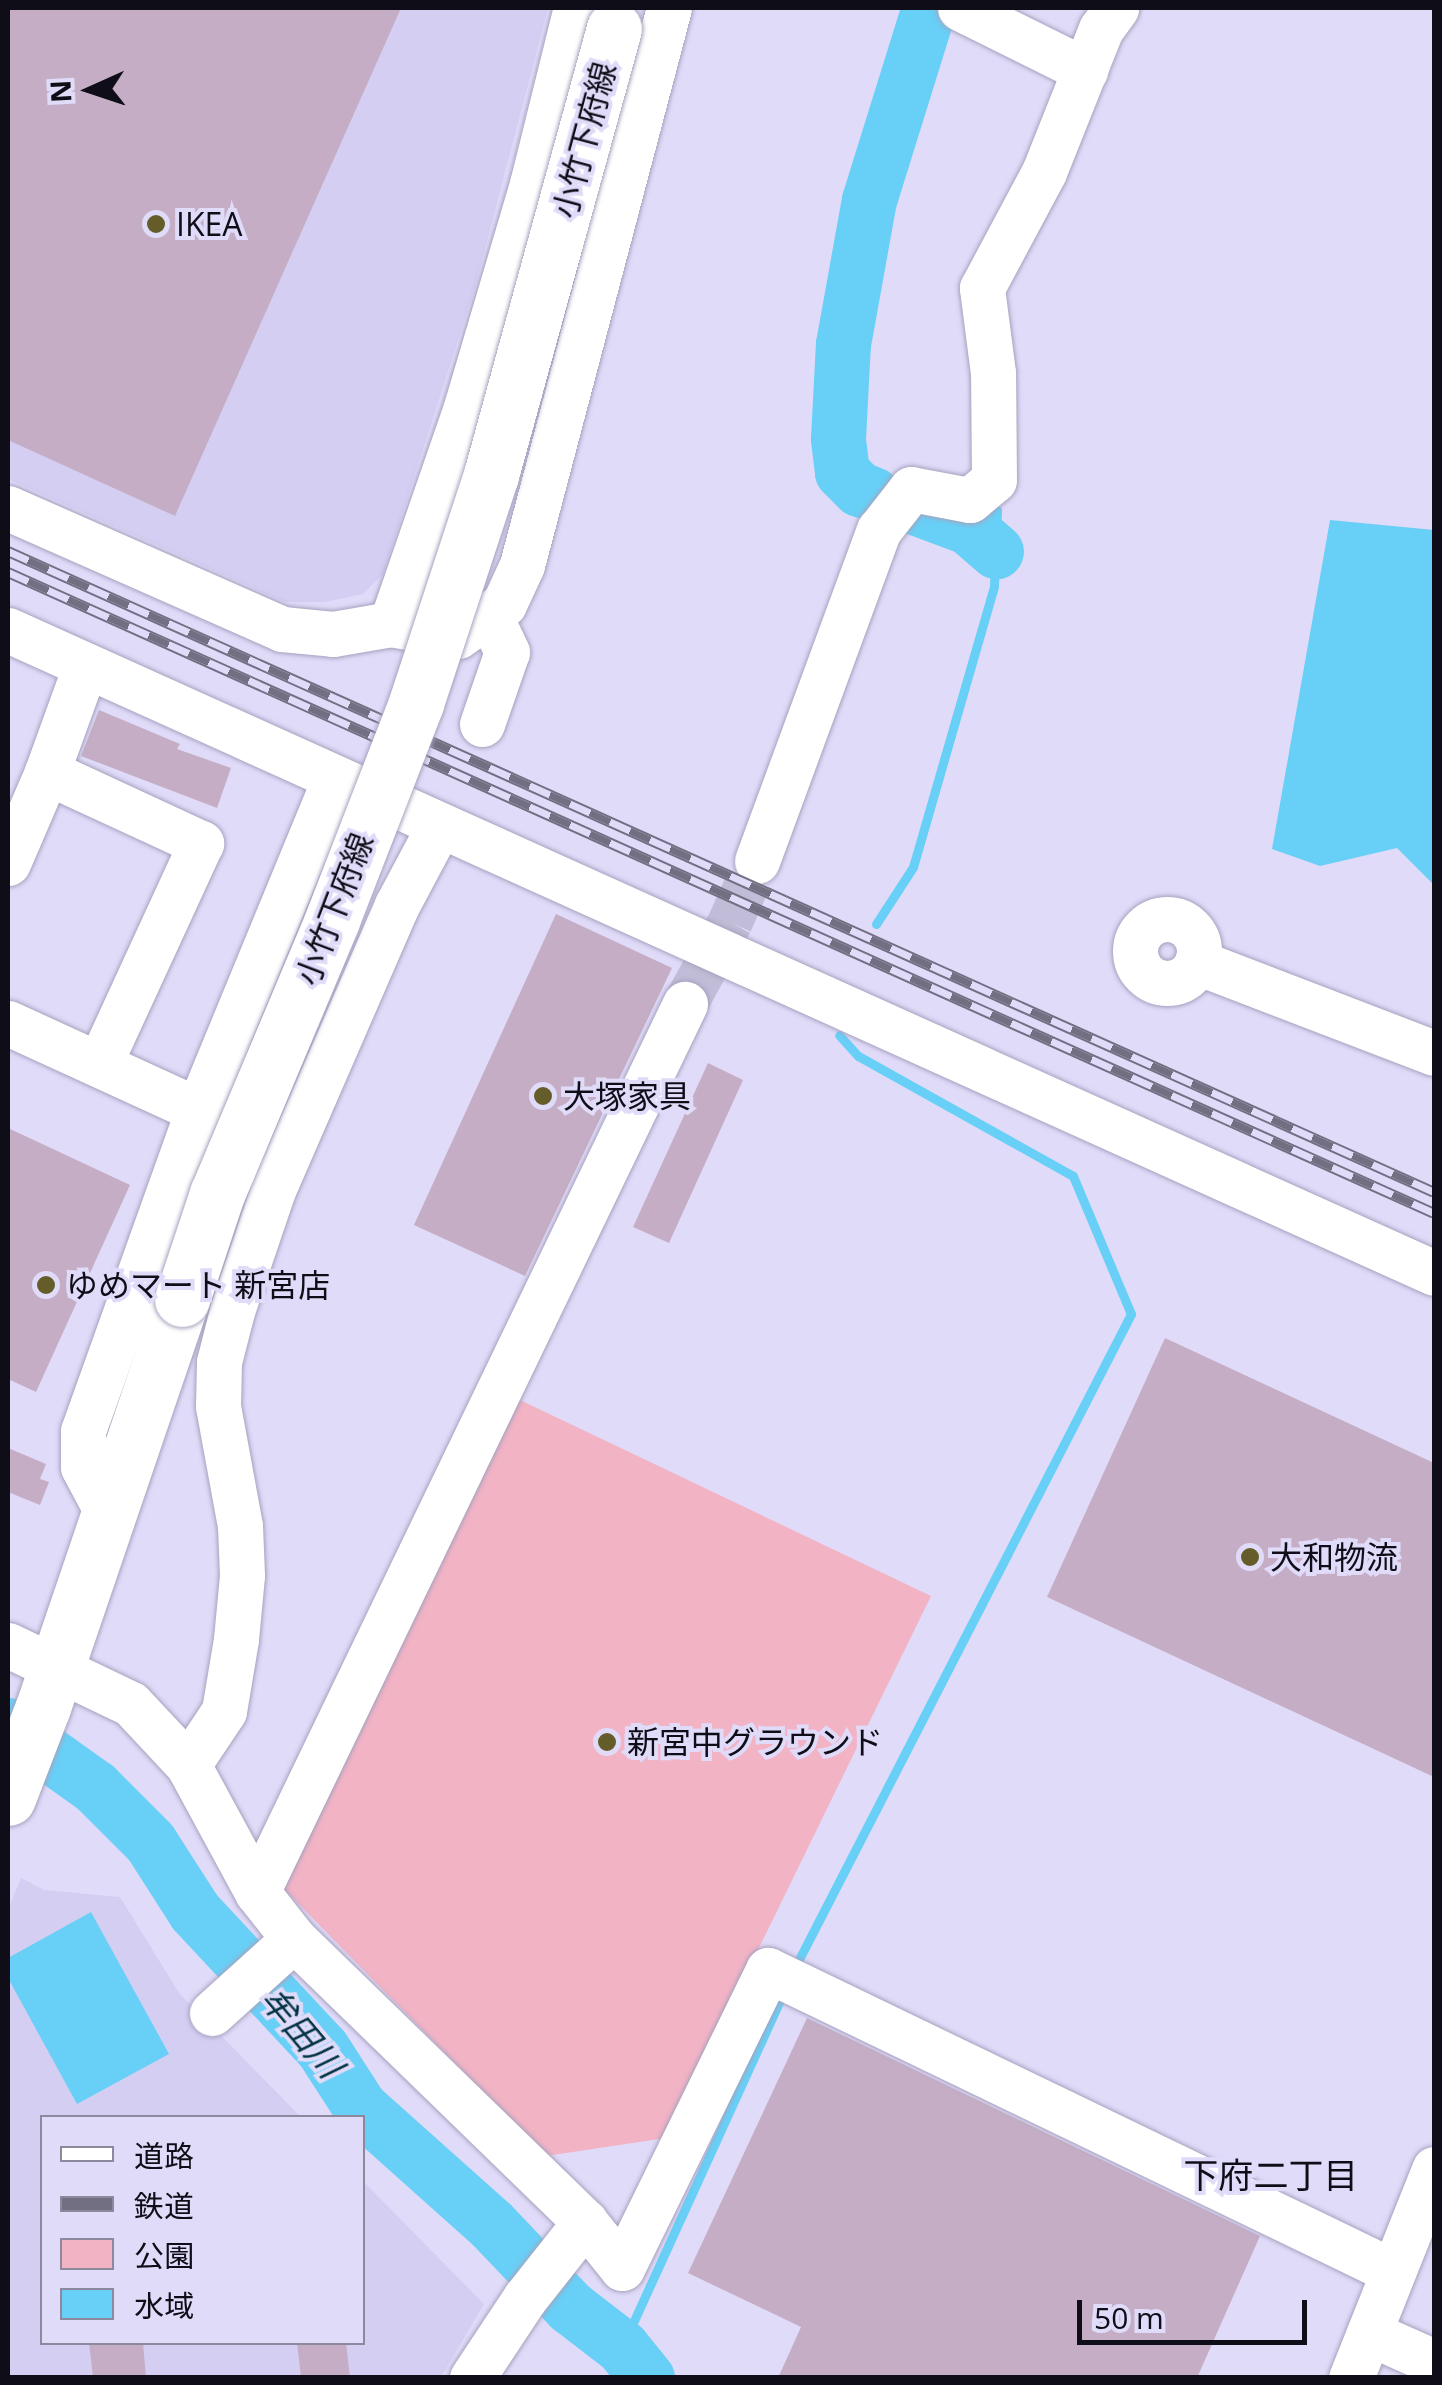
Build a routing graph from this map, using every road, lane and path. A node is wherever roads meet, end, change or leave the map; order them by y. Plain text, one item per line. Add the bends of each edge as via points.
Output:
1 (670, 8) edge
2 (960, 8) edge
3 (1116, 8) edge
4 (604, 15) edge
5 (1085, 70) junction
6 (8, 508) edge
7 (489, 614) junction
8 (391, 624) junction
9 (8, 630) edge
10 (85, 667) junction
11 (482, 724) dead end
12 (48, 772) junction
13 (335, 778) junction
14 (438, 828) junction
15 (757, 861) tunnel mouth
16 (8, 863) edge
17 (1197, 962) dead end
18 (685, 1004) tunnel mouth
19 (8, 1023) edge
20 (1434, 1053) edge
21 (100, 1063) junction
22 (198, 1110) junction
23 (1434, 1274) edge
24 (108, 1514) junction
25 (8, 1644) edge
26 (50, 1687) junction
27 (188, 1765) junction
28 (11, 1786) edge
29 (257, 1892) junction
30 (294, 1939) junction
31 (212, 2013) dead end
32 (1434, 2169) edge
33 (579, 2229) junction
34 (1390, 2270) junction
35 (1369, 2333) junction
36 (1434, 2362) edge
37 (472, 2378) edge
38 (1351, 2378) edge

1 - 7 street via 522,565 504,604
2 - 5 street
3 - 5 street
4 - 8 street via 532,184 466,407
4 - 24 main road, 小竹下府線, bridge via 491,475 416,703 217,1194
5 - 15 street via 1044,172 982,288 993,374 994,480 970,500 911,490 879,530
6 - 8 street via 282,629 333,634
7 - 8 street via 458,636
7 - 11 street via 507,652
9 - 10 street
10 - 12 street
10 - 13 street
12 - 16 street
12 - 21 street via 201,843
13 - 14 street
13 - 22 street
14 - 23 street
14 - 27 street via 397,905 273,1190 232,1311 219,1362 218,1406 240,1526 236,1639 224,1710
17 - 20 street
18 - 29 street
19 - 21 street
21 - 22 street
22 - 24 street via 84,1431 83,1466
24 - 26 main road, 小竹下府線
25 - 26 street
26 - 27 street via 131,1704
26 - 28 main road, 小竹下府線
27 - 29 street
29 - 30 street
30 - 31 street
30 - 33 street
32 - 34 street
33 - 34 street via 622,2268 768,1970
33 - 37 street
34 - 35 street
35 - 36 street
35 - 38 street

